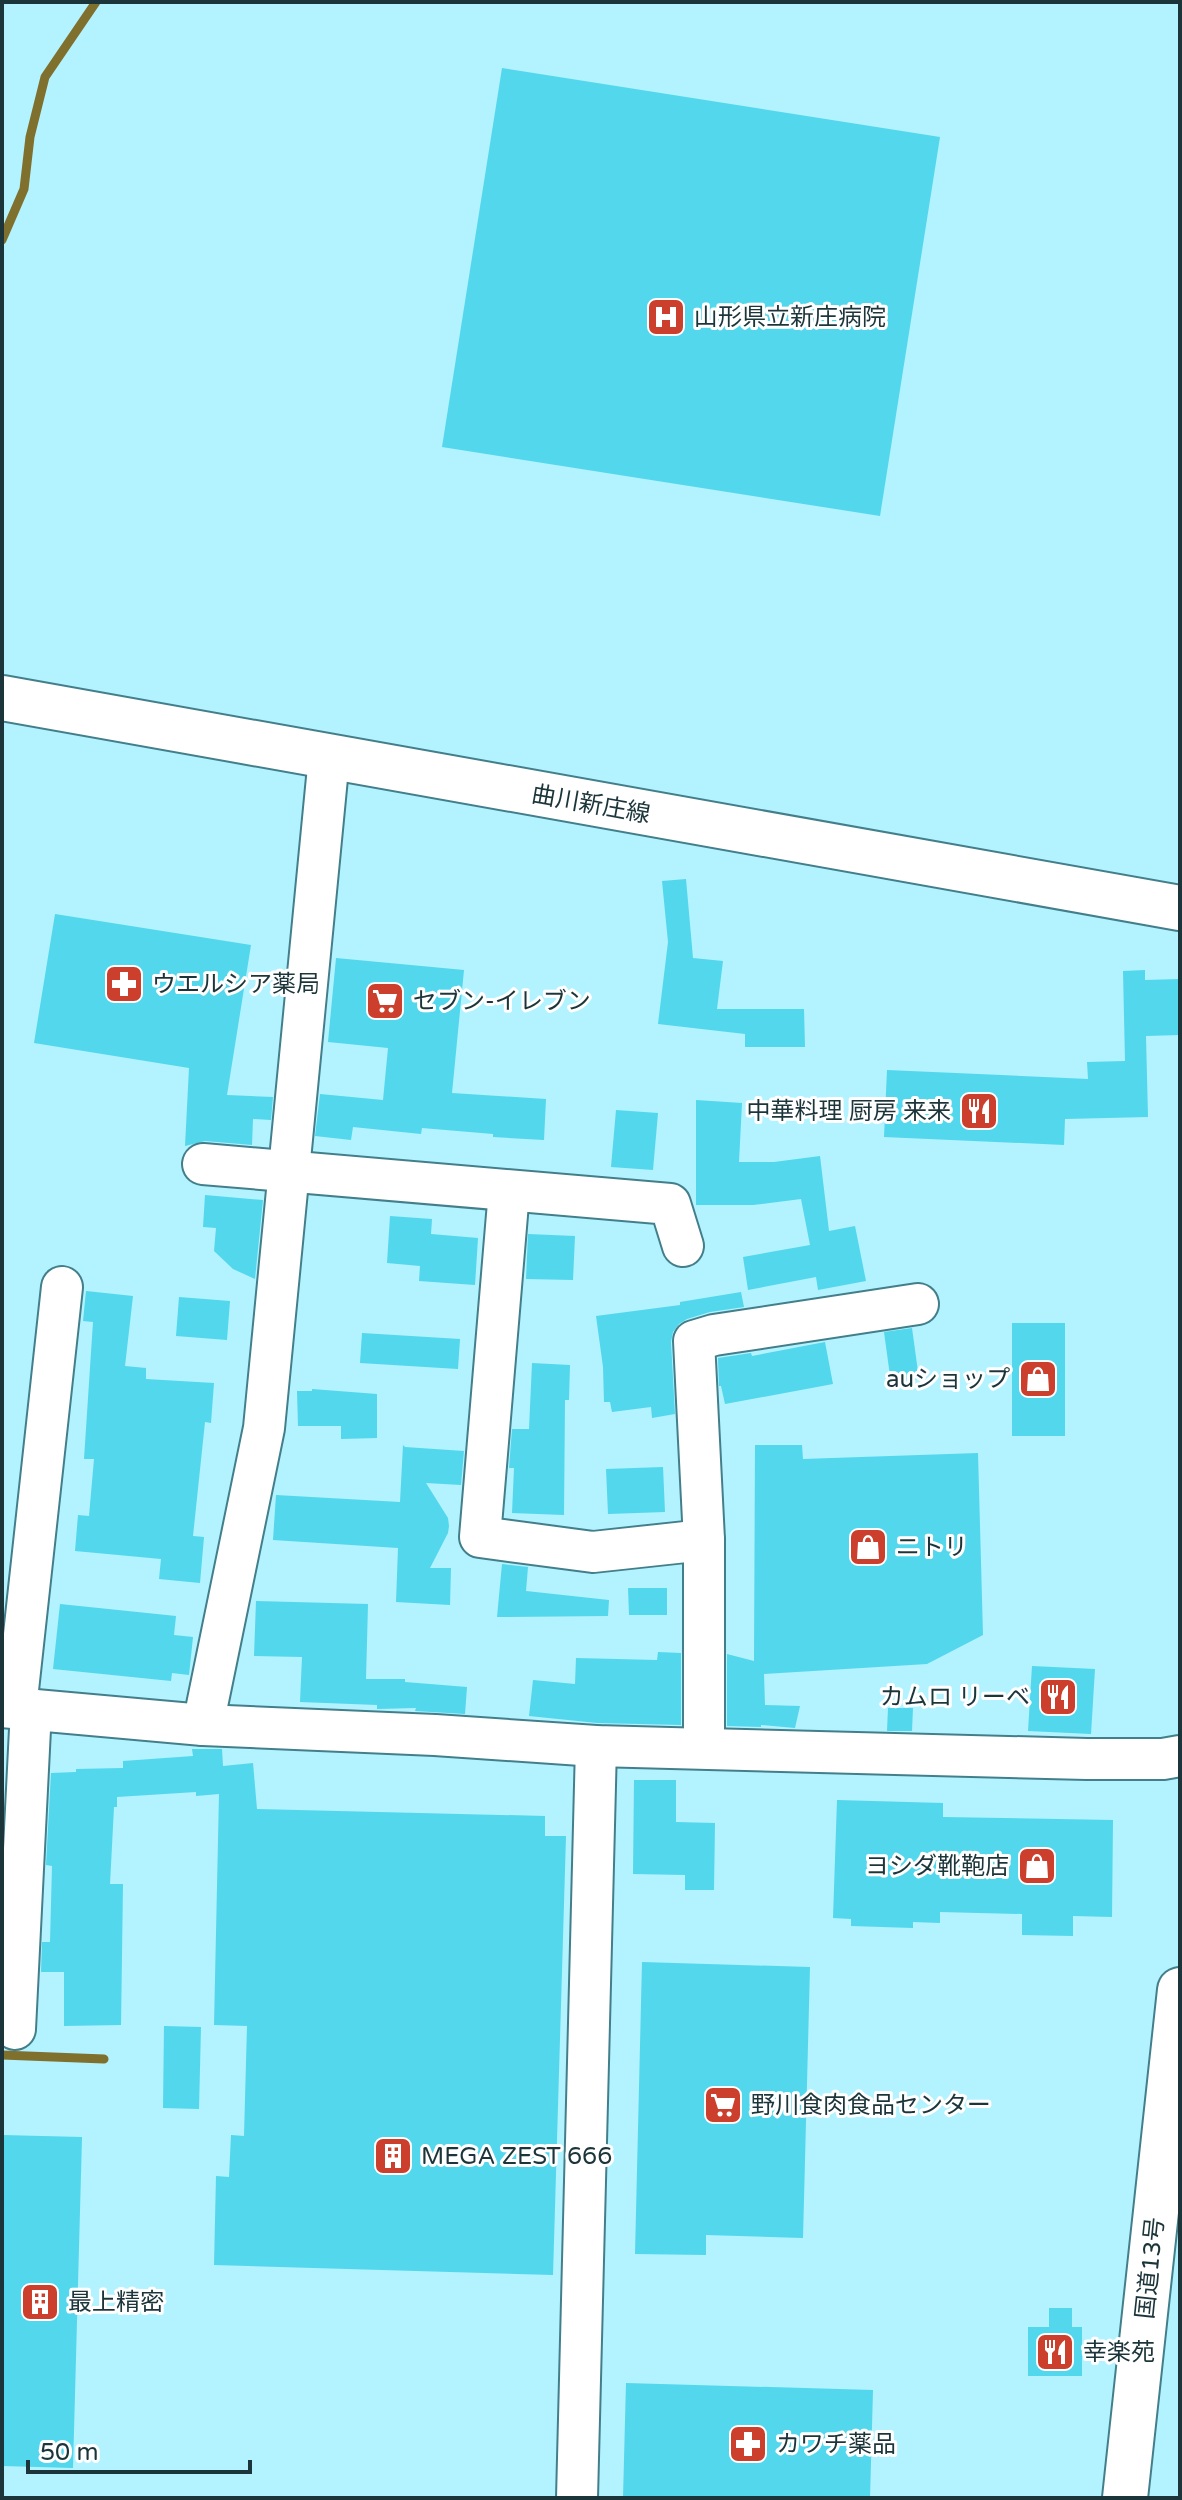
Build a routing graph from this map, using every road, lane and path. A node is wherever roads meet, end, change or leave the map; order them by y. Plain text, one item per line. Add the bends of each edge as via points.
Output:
1 (2, 698) edge
2 (329, 757) junction
3 (1180, 908) edge
4 (203, 1164) dead end
5 (288, 1172) junction
6 (509, 1191) junction
7 (683, 1246) dead end
8 (62, 1287) dead end
9 (918, 1304) dead end
10 (704, 1540) junction
11 (16, 1708) edge
12 (203, 1725) junction
13 (596, 1746) junction
14 (704, 1748) junction
15 (1180, 1756) edge
16 (1180, 1990) edge
17 (15, 2029) dead end
18 (577, 2498) edge
19 (1125, 2498) edge

1 - 2 main road, 曲川新庄線
2 - 3 main road, 曲川新庄線
2 - 5 street
4 - 5 street
5 - 6 street
5 - 12 street via 264,1428
6 - 7 street via 670,1204
6 - 10 street via 480,1537 593,1552
8 - 11 street
9 - 10 street via 694,1341
10 - 14 street
11 - 12 street
11 - 17 street
12 - 13 street
13 - 14 street
13 - 18 street
14 - 15 street via 1072,1759
16 - 19 main road, 国道13号

